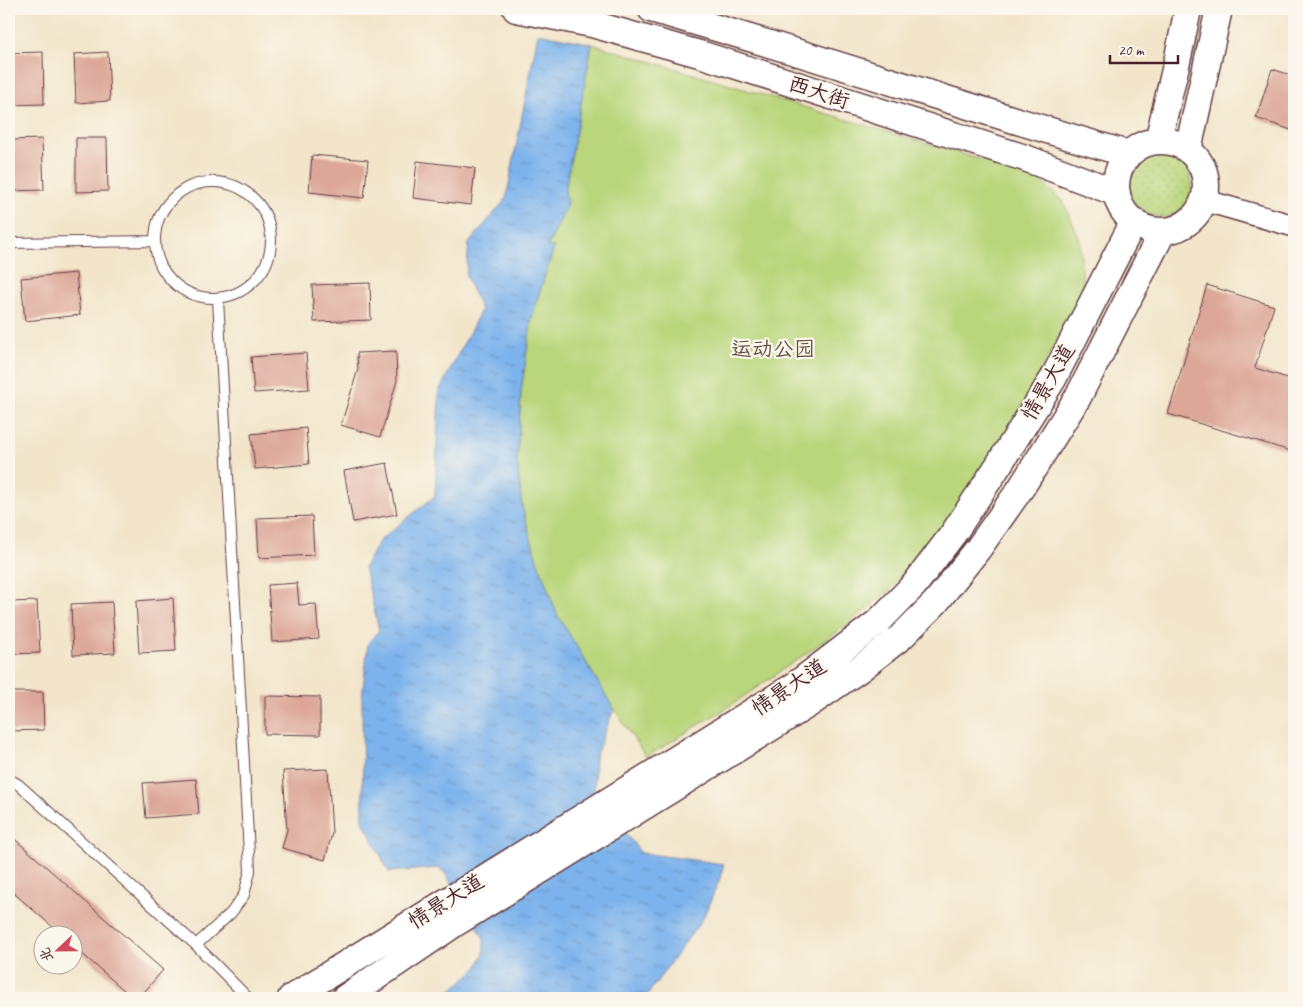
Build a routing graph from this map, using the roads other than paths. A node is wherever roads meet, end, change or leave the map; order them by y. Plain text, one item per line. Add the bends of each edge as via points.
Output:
1 (516, 9) edge
2 (651, 9) edge
3 (1188, 9) edge
4 (1219, 9) edge
5 (1158, 141) junction
6 (1188, 150) junction
7 (1128, 154) junction
8 (1117, 194) junction
9 (1203, 200) junction
10 (1134, 221) junction
11 (1294, 226) edge
12 (1163, 230) junction
13 (155, 241) junction
14 (9, 243) edge
15 (218, 299) junction
16 (915, 584) junction
17 (936, 602) junction
18 (9, 779) edge
19 (627, 803) junction
20 (447, 915) junction
21 (196, 945) junction
22 (248, 998) edge
23 (291, 998) edge
24 (345, 998) edge

1 - 8 street, 西大街 via 592,24 703,55 1025,158
2 - 7 street, 西大街
3 - 5 street
4 - 6 street
5 - 6 street via 1169,141
5 - 7 street via 1137,147
6 - 9 street via 1204,173
7 - 8 street via 1116,180
8 - 10 street via 1126,214
9 - 11 street
9 - 12 street via 1198,212 1188,222
10 - 12 street via 1143,227
10 - 16 street, 情景大道 via 1053,379 953,534
12 - 17 street, 情景大道 via 1067,413 1022,488
13 - 14 lane
13 - 15 lane via 160,264 174,283 194,296
13 - 15 lane via 159,218 172,198 191,186 214,181 229,184 255,199 269,224 272,239 268,260 257,279 240,293
15 - 21 lane via 250,871 244,895 232,913
16 - 17 street
16 - 19 street, 情景大道 via 878,622 794,686
17 - 19 street, 情景大道 via 901,637 809,704
18 - 21 lane
19 - 20 street, 情景大道
20 - 23 street, 情景大道
20 - 24 street, 情景大道
21 - 22 lane

